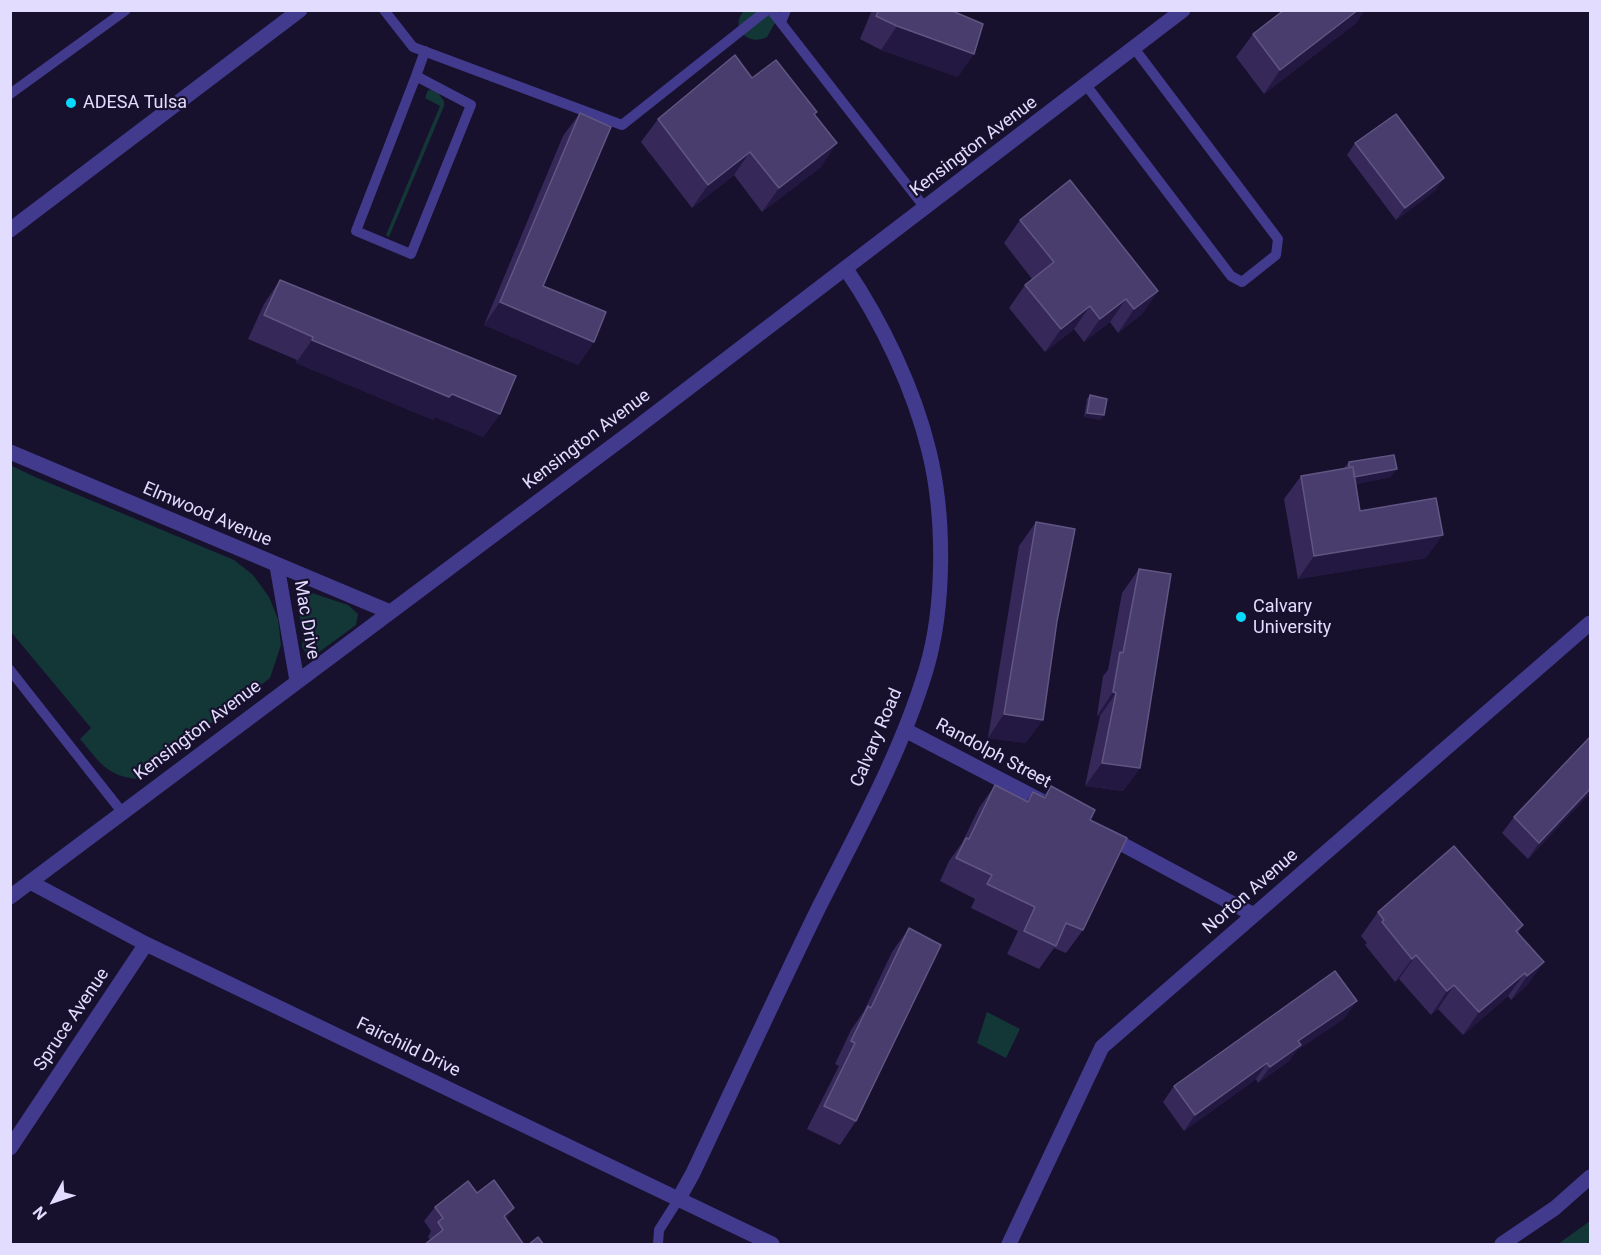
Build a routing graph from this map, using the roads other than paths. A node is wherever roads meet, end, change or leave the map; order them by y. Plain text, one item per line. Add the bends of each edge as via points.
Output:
1 (126, 10) edge
2 (300, 10) edge
3 (384, 10) edge
4 (769, 10) edge
5 (786, 10) edge
6 (1183, 10) edge
7 (781, 22) junction
8 (1134, 48) junction
9 (425, 51) junction
10 (416, 76) junction
11 (1086, 85) junction
12 (10, 94) edge
13 (925, 208) junction
14 (10, 230) edge
15 (846, 269) junction
16 (10, 452) edge
17 (277, 566) junction
18 (390, 612) junction
19 (1590, 623) edge
20 (10, 670) edge
21 (297, 681) junction
22 (905, 730) junction
23 (122, 812) junction
24 (1065, 814) edge
25 (1094, 830) edge
26 (30, 882) junction
27 (10, 897) edge
28 (1254, 915) junction
29 (146, 944) junction
30 (10, 1148) edge
31 (1590, 1177) edge
32 (678, 1200) junction
33 (658, 1245) edge
34 (772, 1245) edge
35 (1009, 1245) edge
36 (1502, 1245) edge

1 - 12 lane
2 - 14 street
3 - 9 lane via 413,47
4 - 7 lane
4 - 9 lane via 622,125
5 - 7 lane
6 - 8 street, Kensington Avenue
7 - 13 lane
8 - 11 street, Kensington Avenue
8 - 11 lane via 1278,239 1276,255 1242,282 1231,276
9 - 10 lane
10 - 10 lane via 356,231 411,254 471,105
11 - 13 street, Kensington Avenue
13 - 15 street, Kensington Avenue
15 - 18 street, Kensington Avenue
15 - 22 street, Calvary Road via 865,297 916,407 930,453 937,498 938,620 927,669
16 - 17 street, Elmwood Avenue
17 - 18 street, Elmwood Avenue
17 - 21 street, Mac Drive
18 - 21 street, Kensington Avenue
19 - 28 street, Norton Avenue
20 - 23 lane
21 - 23 street, Kensington Avenue
22 - 24 street, Randolph Street
22 - 32 street, Calvary Road
23 - 26 street, Kensington Avenue
25 - 28 street
26 - 27 street, Kensington Avenue
26 - 29 street, Fairchild Drive
28 - 35 street, Norton Avenue via 1102,1047
29 - 30 street, Spruce Avenue
29 - 32 street, Fairchild Drive
31 - 36 street via 1555,1208
32 - 33 lane via 659,1230
32 - 34 street, Fairchild Drive

